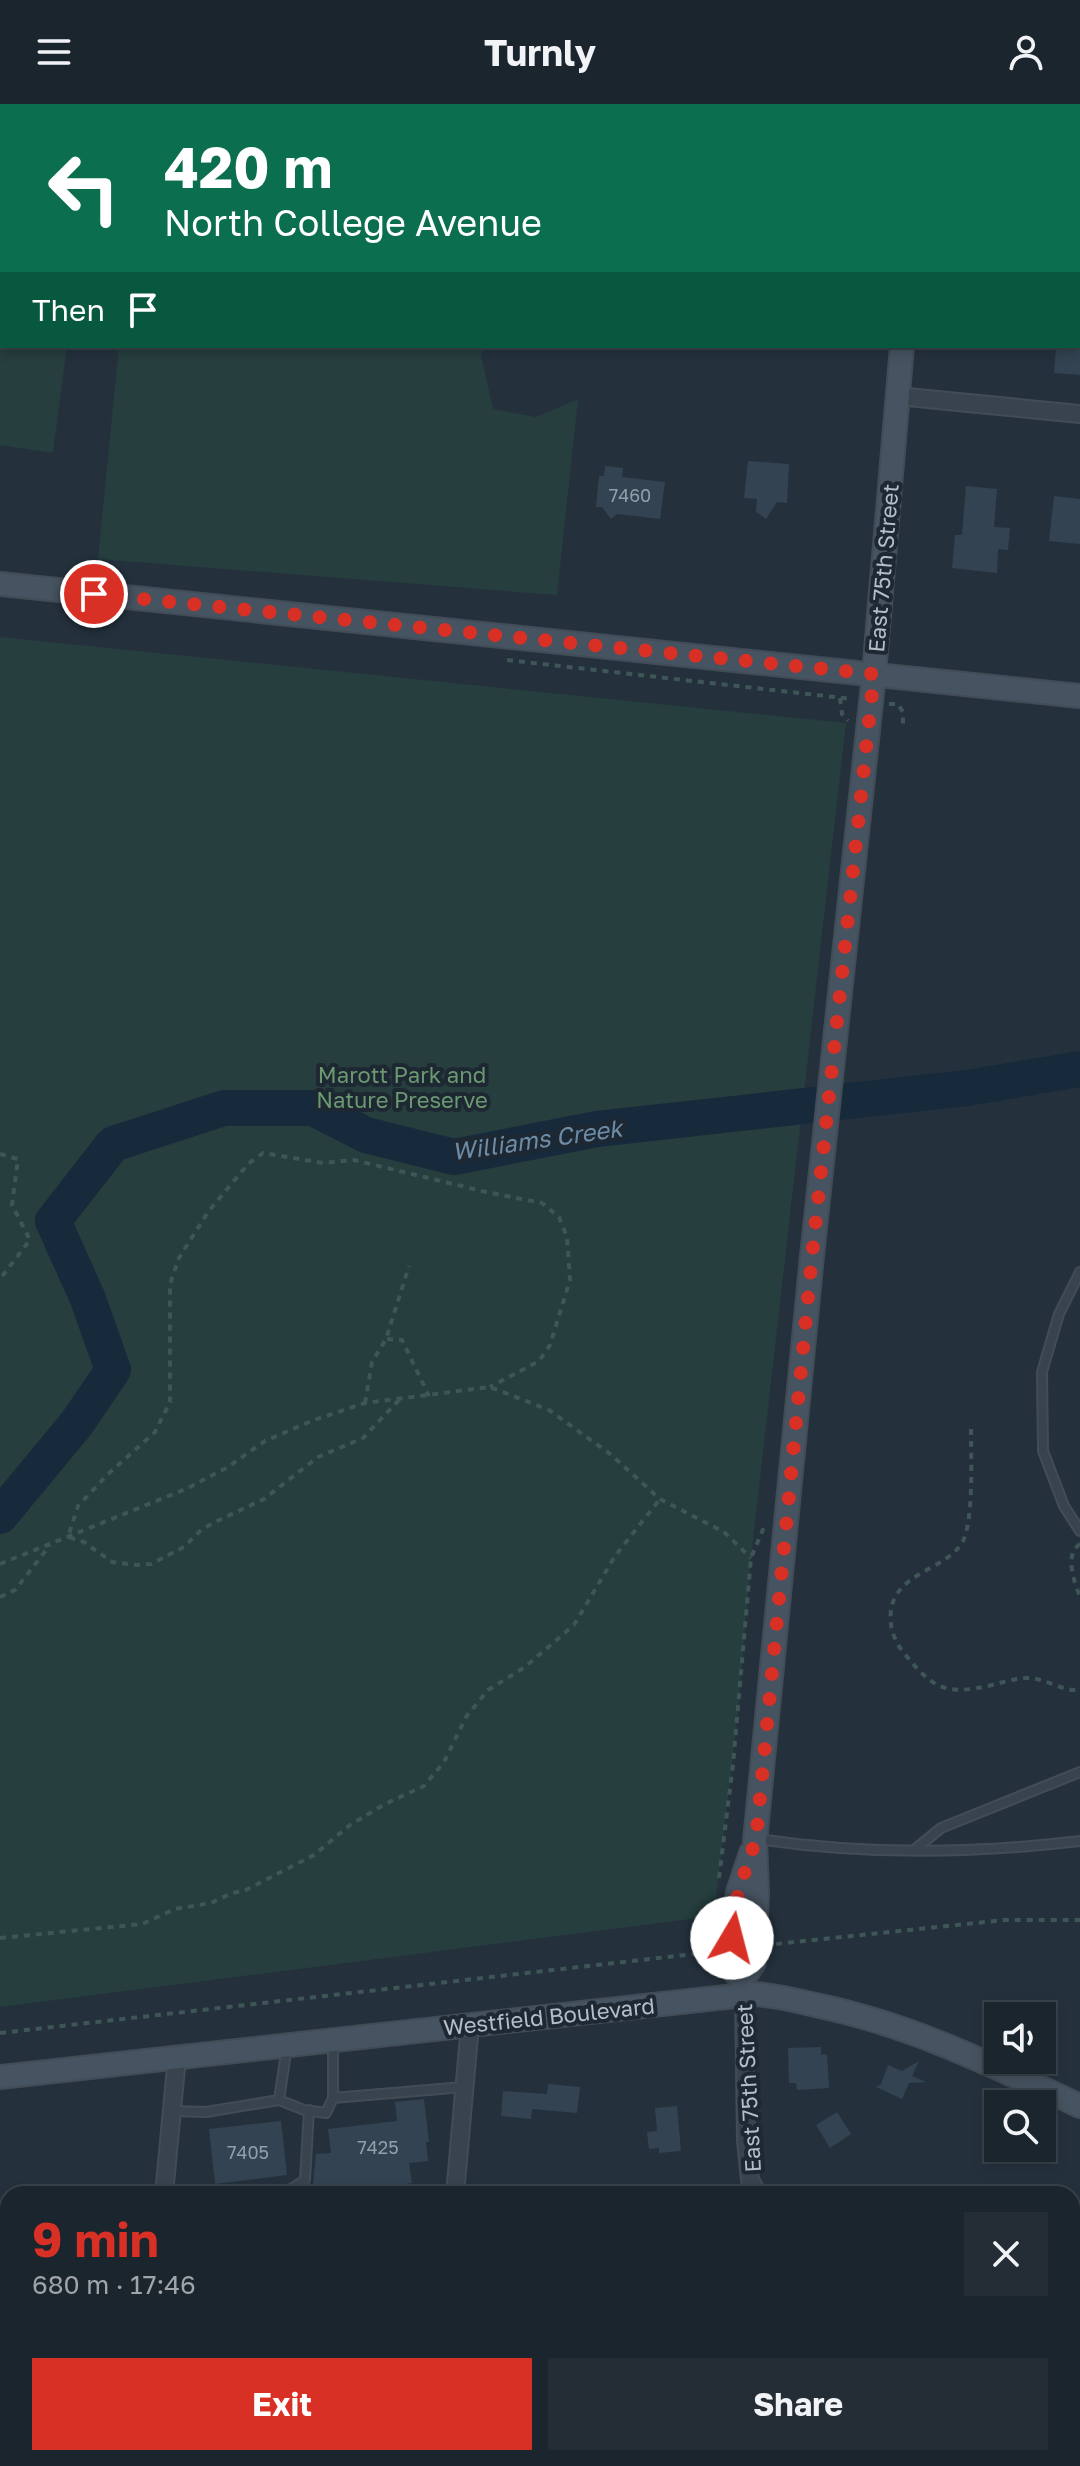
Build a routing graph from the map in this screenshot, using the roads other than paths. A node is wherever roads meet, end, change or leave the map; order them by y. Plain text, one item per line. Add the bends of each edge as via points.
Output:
1 (902, 348) edge
2 (897, 396) junction
3 (1080, 414) edge
4 (0, 584) edge
5 (874, 674) junction
6 (1080, 696) edge
7 (1080, 1272) edge
8 (1080, 1531) edge
9 (1080, 1772) edge
10 (756, 1840) junction
11 (1080, 1841) edge
12 (913, 1851) junction
13 (743, 1987) junction
14 (470, 2025) junction
15 (333, 2040) junction
16 (287, 2045) junction
17 (177, 2057) junction
18 (0, 2077) edge
19 (464, 2087) junction
20 (333, 2098) junction
21 (279, 2100) junction
22 (1080, 2106) edge
23 (309, 2110) junction
24 (172, 2111) junction
25 (165, 2186) edge
26 (296, 2186) edge
27 (456, 2186) edge
28 (752, 2186) edge

1 - 2 street, East 75th Street
2 - 3 street
2 - 5 street, East 75th Street
4 - 5 street
5 - 6 street
5 - 10 street, East 75th Street
7 - 8 lane via 1059,1314 1042,1372 1043,1451 1064,1506
9 - 12 lane via 941,1828
10 - 12 lane via 824,1849
10 - 13 street, East 75th Street via 754,1963
11 - 12 lane via 964,1852
13 - 14 street, Westfield Boulevard
13 - 22 street, Westfield Boulevard via 897,2025
13 - 28 street, East 75th Street
14 - 15 street, Westfield Boulevard
14 - 19 street
15 - 16 street, Westfield Boulevard
15 - 20 lane
16 - 17 street, Westfield Boulevard
16 - 21 lane
17 - 18 street, Westfield Boulevard
17 - 24 street
19 - 20 lane
19 - 27 street
20 - 23 lane via 326,2113
21 - 23 lane
21 - 24 lane via 206,2112
23 - 26 lane via 305,2180
24 - 25 street

